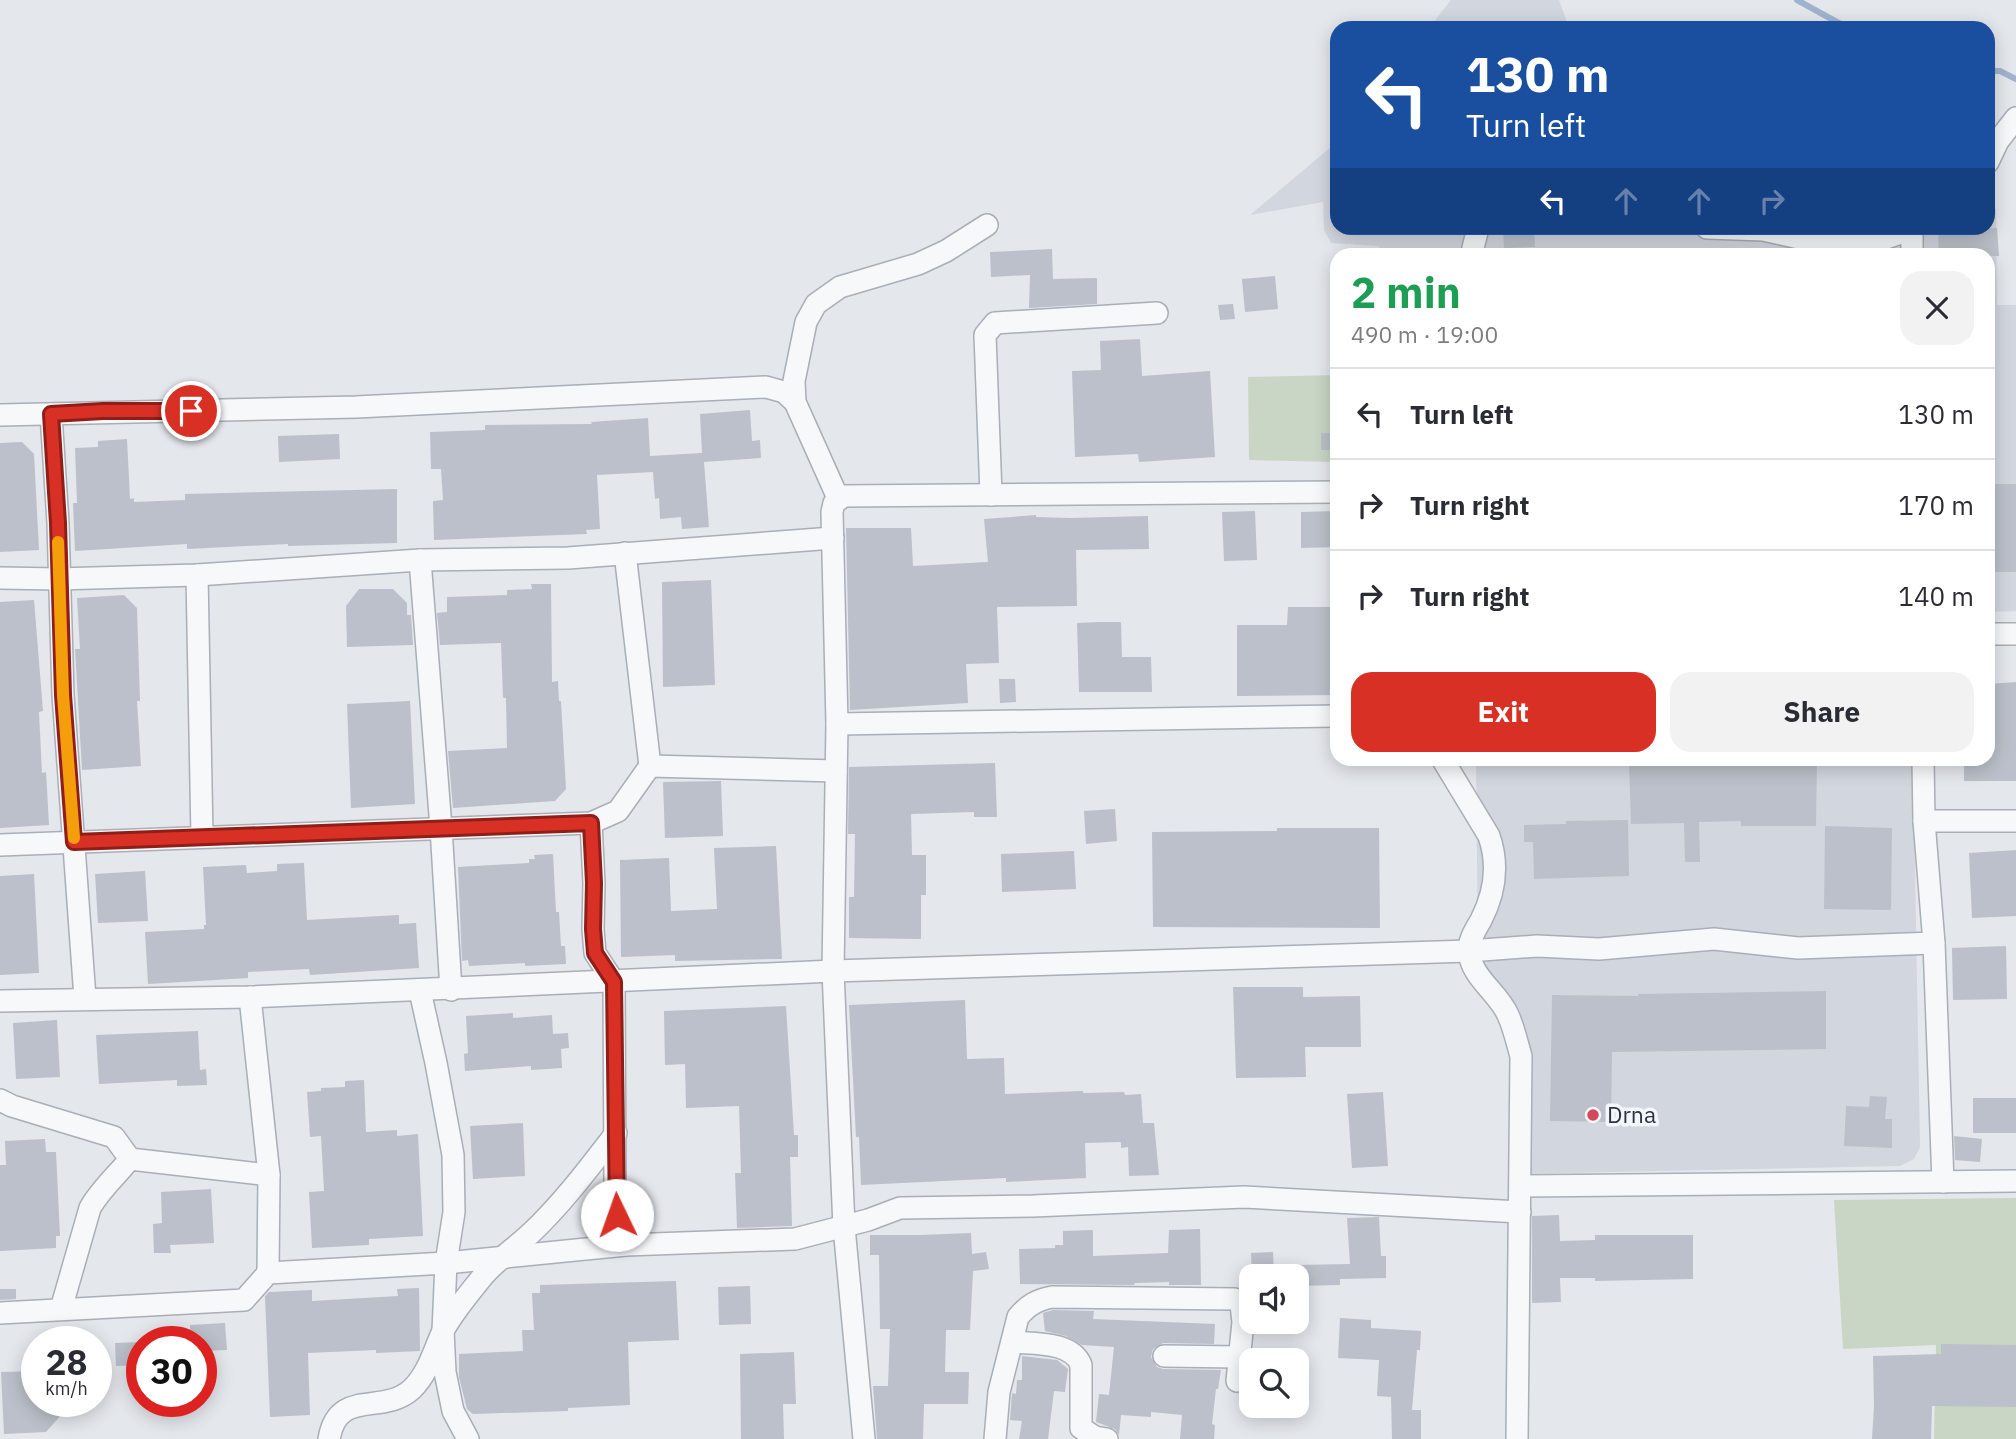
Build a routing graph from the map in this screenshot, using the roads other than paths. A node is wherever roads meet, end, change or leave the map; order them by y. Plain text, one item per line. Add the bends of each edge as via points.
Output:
1 (2016, 118) edge
2 (1995, 147) edge
3 (987, 225) dead end
4 (1785, 235) edge
5 (1894, 235) edge
6 (1157, 313) dead end
7 (795, 402) junction
8 (51, 414) junction
9 (0, 415) edge
10 (1330, 492) edge
11 (991, 495) junction
12 (838, 498) junction
13 (833, 538) junction
14 (625, 553) junction
15 (421, 560) junction
16 (197, 575) junction
17 (0, 578) edge
18 (58, 579) junction
19 (1995, 634) edge
20 (2016, 634) edge
21 (1330, 716) edge
22 (837, 724) junction
23 (650, 766) junction
24 (1447, 766) edge
25 (1923, 766) edge
26 (836, 771) junction
27 (1924, 821) junction
28 (2016, 821) edge
29 (591, 823) junction
30 (442, 828) junction
31 (202, 836) junction
32 (74, 842) junction
33 (0, 845) edge
34 (1934, 943) junction
35 (1469, 951) junction
36 (833, 971) junction
37 (614, 982) junction
38 (451, 990) junction
39 (419, 991) junction
40 (85, 998) junction
41 (250, 998) junction
42 (2, 1005) edge
43 (0, 1100) edge
44 (616, 1133) junction
45 (130, 1159) junction
46 (269, 1175) junction
47 (2016, 1181) edge
48 (1943, 1182) junction
49 (1521, 1186) junction
50 (1520, 1212) junction
51 (844, 1227) junction
52 (626, 1245) junction
53 (501, 1258) junction
54 (446, 1263) junction
55 (268, 1273) junction
56 (61, 1309) junction
57 (0, 1313) edge
58 (443, 1331) junction
59 (1012, 1342) junction
60 (1240, 1348) edge
61 (1164, 1356) dead end
62 (1239, 1357) joint
63 (1237, 1381) dead end
64 (329, 1439) edge
65 (468, 1439) edge
66 (864, 1439) edge
67 (995, 1439) edge
68 (1107, 1439) edge
69 (1517, 1439) edge

1 - 2 street
3 - 7 street via 927,260 840,287 816,304 798,362
4 - 5 street via 1821,243
6 - 11 street via 995,323 985,335
7 - 8 street via 784,392 766,387 369,406
7 - 12 street
8 - 9 street
8 - 18 street
10 - 11 street
11 - 12 street
12 - 13 street via 832,512
13 - 14 street
13 - 22 street
14 - 15 street
14 - 23 street
15 - 16 street
15 - 30 street
16 - 18 street
16 - 31 street
17 - 18 street
18 - 32 street
19 - 20 street
21 - 22 street
22 - 26 street
23 - 26 street
23 - 29 street via 618,811
24 - 35 street via 1494,849 1495,880
25 - 27 street
26 - 36 street
27 - 28 street
27 - 34 street
29 - 30 street
29 - 37 street via 595,953
30 - 31 street
30 - 38 street
31 - 32 street
32 - 33 street
32 - 40 street
34 - 35 street via 1798,948 1714,939 1599,949 1538,946
34 - 48 street
35 - 36 street
35 - 49 street via 1475,970 1507,1013 1521,1056
36 - 37 street
36 - 51 street
37 - 38 street
37 - 44 street
38 - 39 street
39 - 41 street
39 - 54 street via 453,1155 454,1212
40 - 41 street
40 - 42 street
41 - 46 street
43 - 45 street via 114,1137
44 - 52 street via 617,1215
44 - 53 street via 554,1208
45 - 46 street
45 - 56 street via 90,1208
46 - 55 street
47 - 48 street
48 - 49 street
49 - 50 street
50 - 51 street via 1244,1197 900,1208
50 - 69 street
51 - 52 street via 795,1239
51 - 66 street
52 - 53 street
53 - 54 street
53 - 58 street
54 - 55 street
54 - 58 street
55 - 56 street via 244,1300
56 - 57 street
58 - 64 street via 432,1362 411,1389 396,1399 342,1411 331,1425
58 - 65 street via 449,1394
59 - 60 street via 1025,1308 1052,1297 1235,1299 1241,1304 1243,1322
59 - 67 street via 999,1392
59 - 68 street via 1068,1349 1078,1355 1081,1428
61 - 62 street
62 - 63 street

